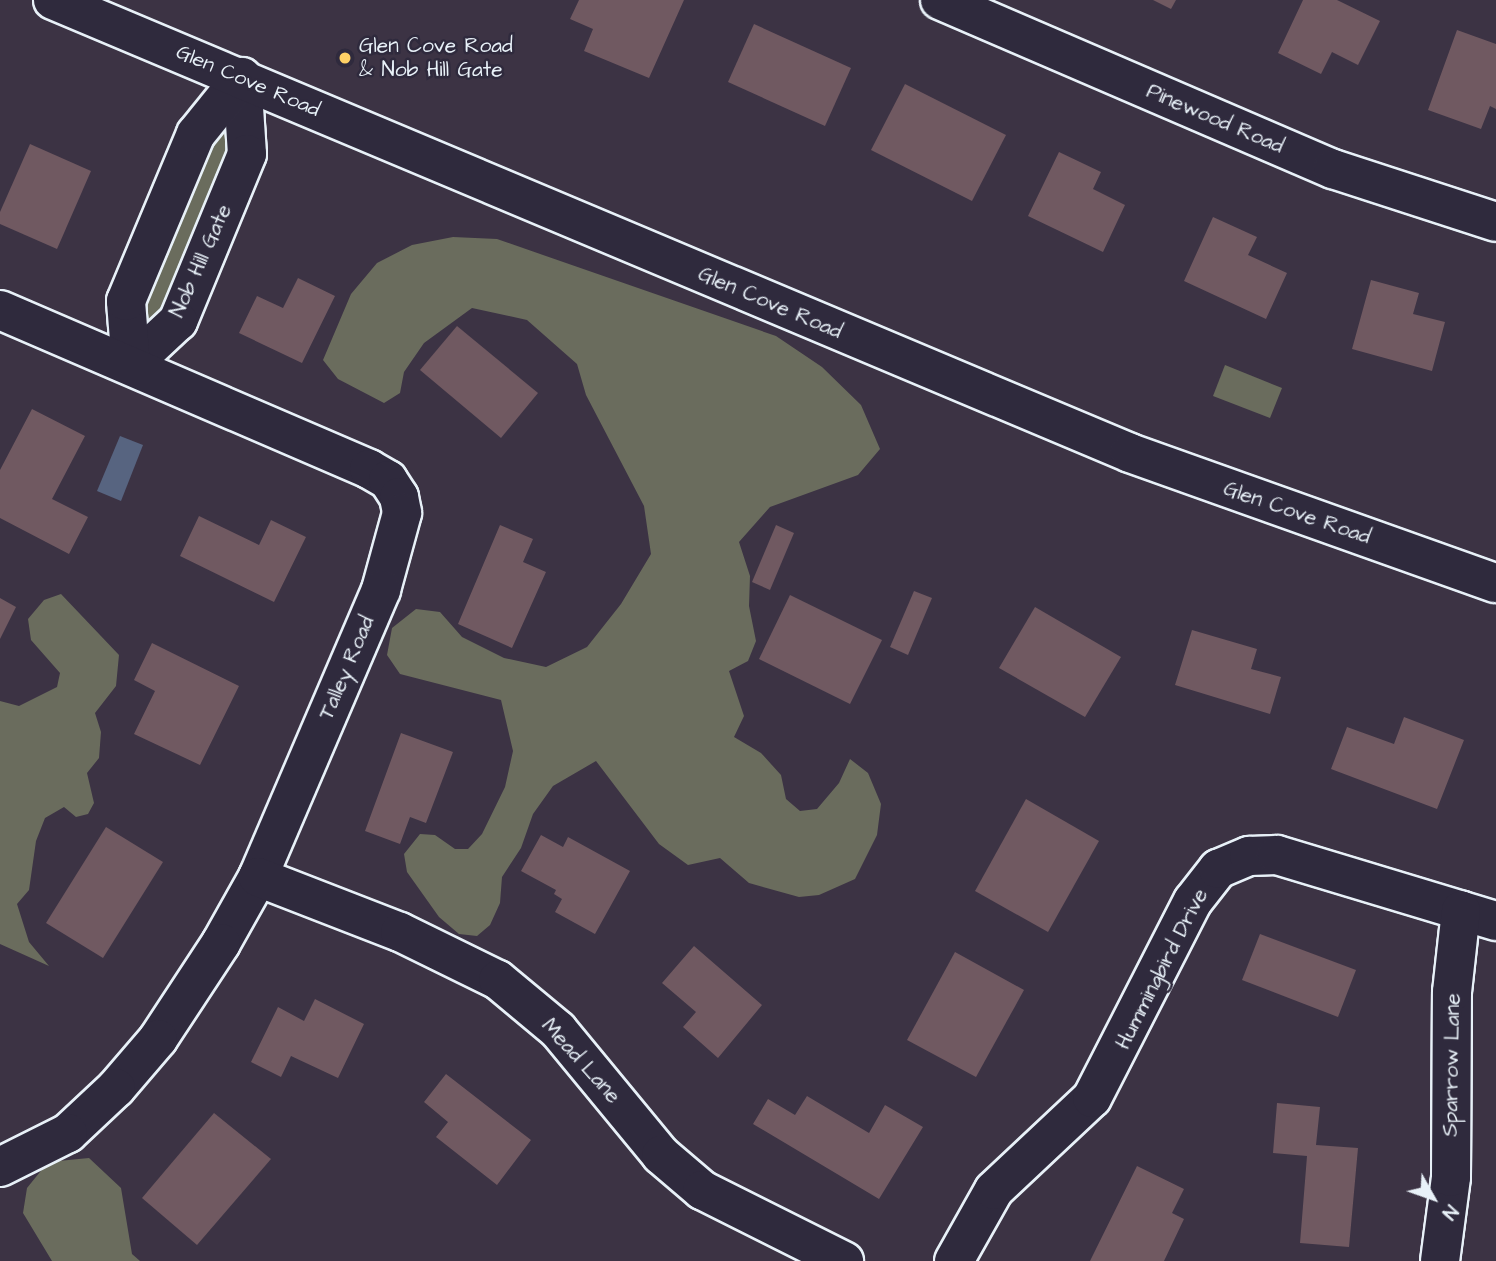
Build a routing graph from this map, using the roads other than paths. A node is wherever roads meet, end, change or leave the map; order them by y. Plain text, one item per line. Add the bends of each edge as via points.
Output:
1 (53, 0) edge
2 (940, 0) edge
3 (242, 77) junction
4 (1496, 222) edge
5 (0, 310) edge
6 (131, 365) junction
7 (1496, 583) edge
8 (258, 877) junction
9 (1478, 916) edge
10 (0, 1167) edge
11 (844, 1261) edge
12 (954, 1261) edge
13 (1440, 1261) edge

1 - 3 street, Glen Cove Road
2 - 4 street, Pinewood Road via 1333,169
3 - 6 street via 196,134 126,301
3 - 6 street, Nob Hill Gate via 247,154 177,321
3 - 7 street, Glen Cove Road via 1130,453
5 - 6 street, Talley Road
6 - 8 street, Talley Road via 369,469 388,480 399,497 401,529 381,590
8 - 10 street, Talley Road via 191,992 116,1088 68,1133
8 - 11 street, Mead Lane via 400,932 498,981 558,1030 661,1155 702,1190
9 - 12 street, Hummingbird Drive via 1277,855 1249,856 1219,869 1194,901 1092,1098 994,1190
9 - 13 street, Sparrow Lane via 1452,992 1451,1177

